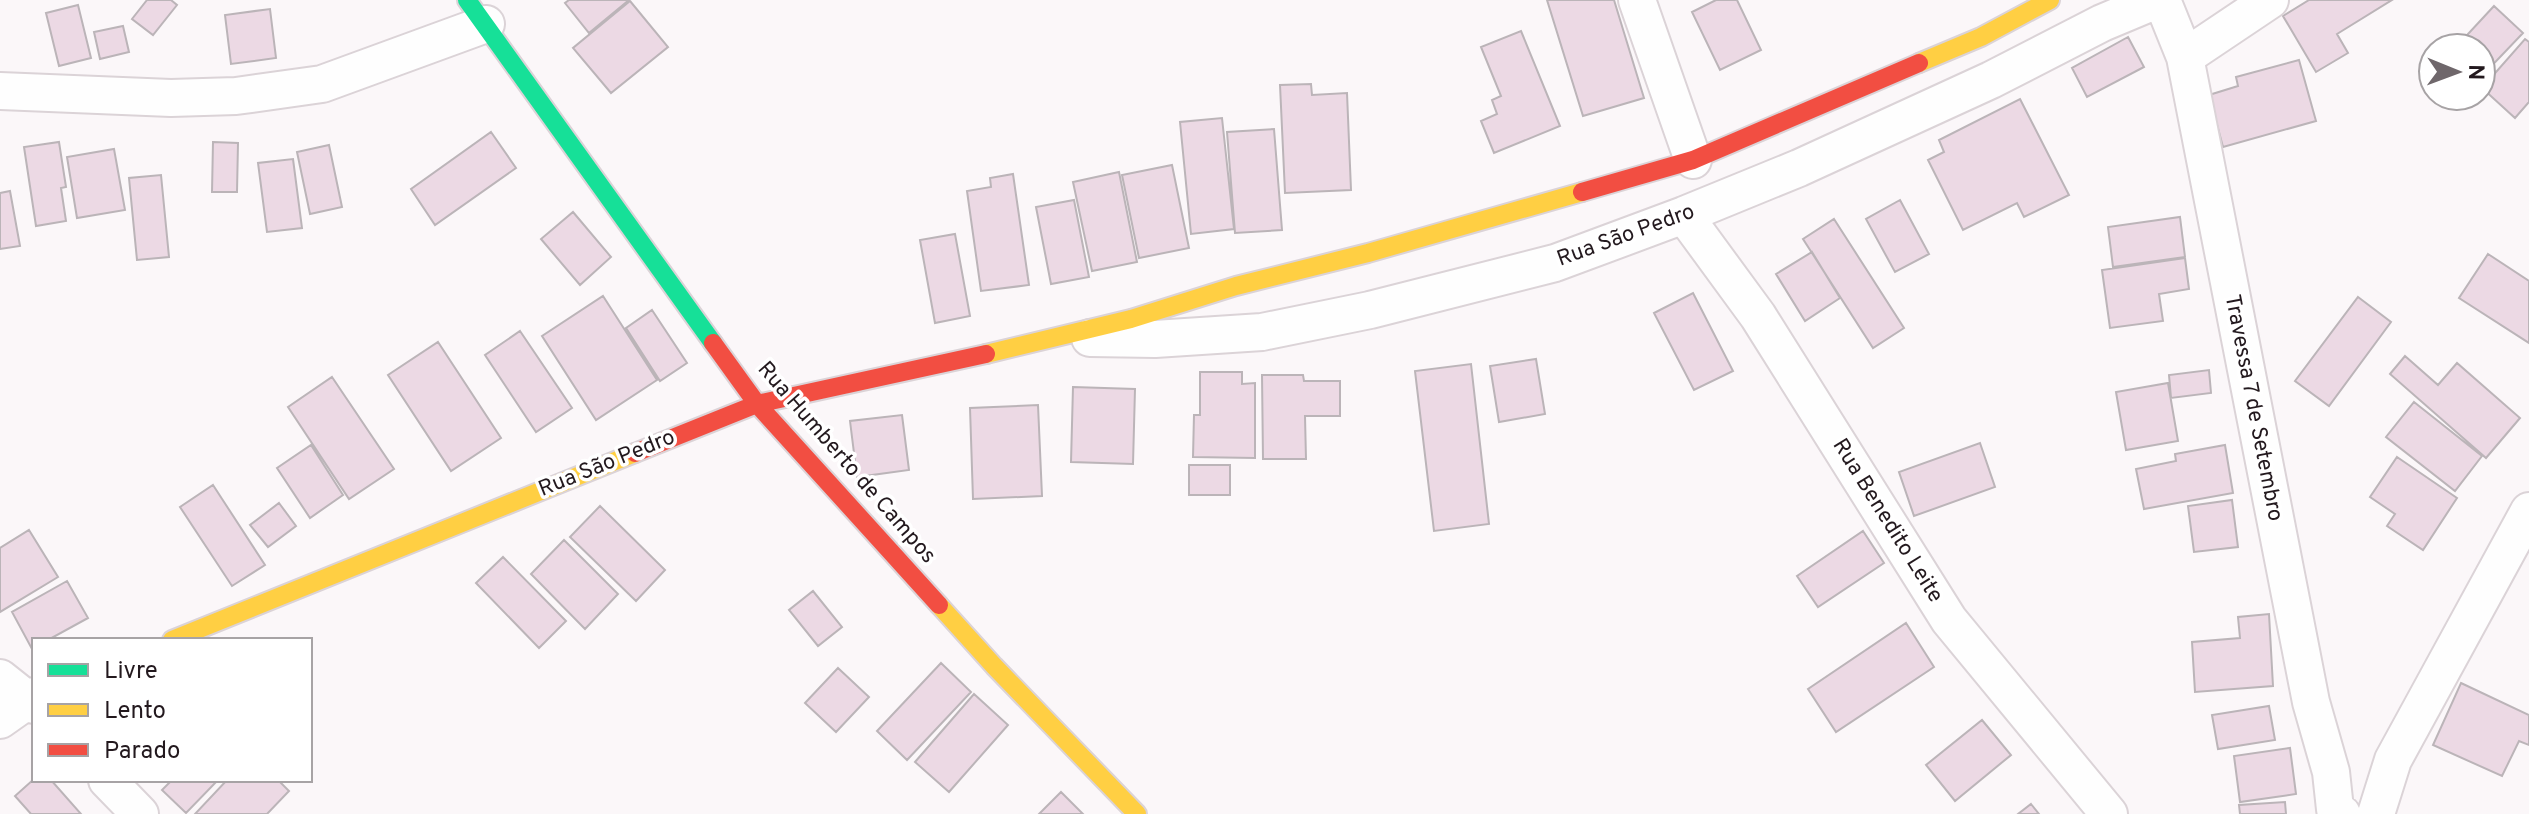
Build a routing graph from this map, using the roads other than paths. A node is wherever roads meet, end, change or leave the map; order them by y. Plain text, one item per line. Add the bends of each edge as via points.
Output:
1 (1637, 0) edge
2 (2050, 0) edge
3 (2160, 0) edge
4 (2270, 0) edge
5 (477, 12) edge
6 (2097, 12) edge
7 (2185, 57) junction
8 (0, 91) edge
9 (1693, 160) junction
10 (1684, 215) junction
11 (1057, 338) junction
12 (757, 404) junction
13 (2529, 511) edge
14 (177, 638) edge
15 (2393, 760) junction
16 (109, 782) edge
17 (2337, 812) edge
18 (140, 814) edge
19 (1137, 814) edge
20 (2109, 814) edge
21 (2376, 814) edge

1 - 9 street
2 - 9 street, Rua São Pedro via 1981,37
3 - 6 street, Rua São Pedro
3 - 7 street, Travessa 7 de Setembro
4 - 7 street
5 - 8 street via 322,84 236,96 171,98
5 - 12 street, Rua Humberto de Campos
6 - 10 street, Rua São Pedro via 1950,99
7 - 17 street, Travessa 7 de Setembro
9 - 11 street, Rua São Pedro
10 - 11 street, Rua São Pedro via 1555,263 1262,332
10 - 20 street, Rua Benedito Leite via 1758,316 1949,620
11 - 12 street, Rua São Pedro
12 - 14 street, Rua São Pedro
12 - 19 street, Rua Humberto de Campos via 994,666
13 - 15 street
15 - 17 street
15 - 21 street
16 - 18 street

